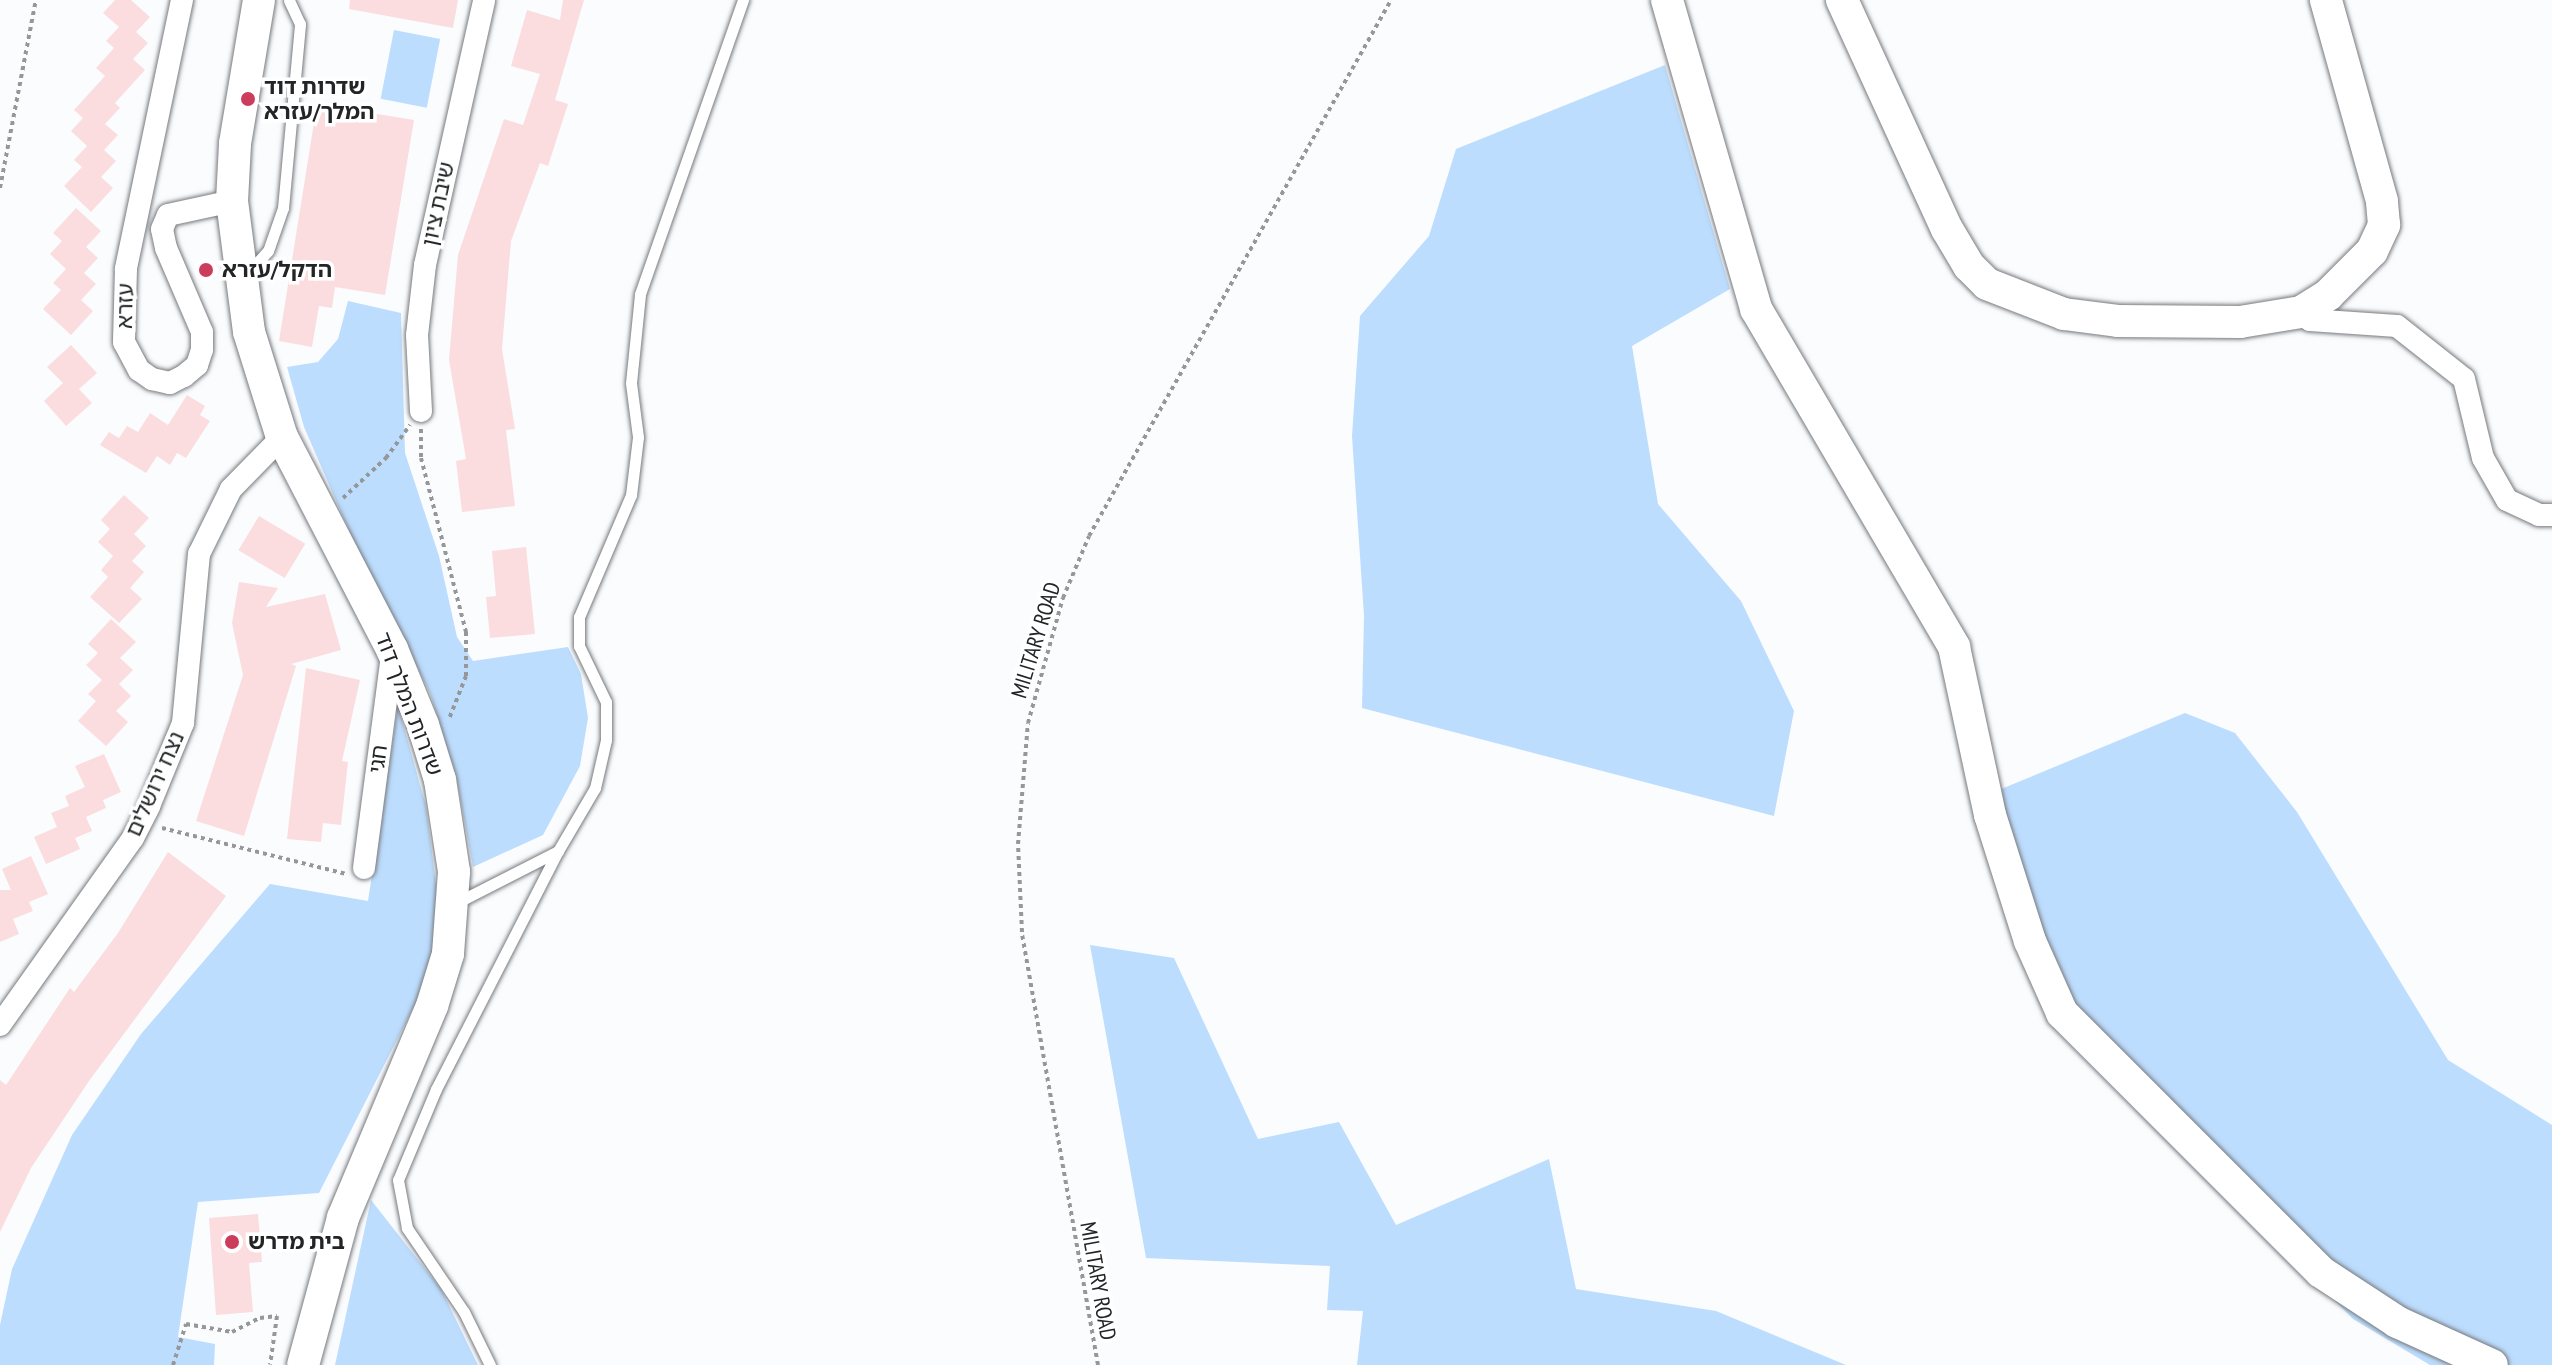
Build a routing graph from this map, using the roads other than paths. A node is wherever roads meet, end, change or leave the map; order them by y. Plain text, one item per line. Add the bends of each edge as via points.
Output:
1 (182, 0) edge
2 (259, 0) edge
3 (289, 0) edge
4 (484, 0) edge
5 (743, 0) edge
6 (1667, 0) edge
7 (1842, 0) edge
8 (2326, 0) edge
9 (232, 201) junction
10 (239, 283) junction
11 (2301, 312) junction
12 (421, 411) road end
13 (282, 437) junction
14 (2552, 515) edge
15 (392, 649) junction
16 (558, 851) junction
17 (364, 868) road end
18 (453, 905) junction
19 (0, 1025) edge
20 (303, 1365) edge
21 (490, 1365) edge
22 (2492, 1365) edge

1 - 9 street, עזרא via 126,269 124,342 139,370 152,379 170,383 184,376 197,365 202,350 202,332 166,248 162,229 168,215
2 - 9 street, שדרות המלך דוד via 235,144
3 - 10 lane via 300,24 283,208 268,251
4 - 12 street, שיבת ציון via 425,265 417,335
5 - 16 lane via 640,294 631,383 638,437 631,495 579,617 579,646 606,702 606,740 595,788
6 - 22 street via 1756,309 1954,647 1990,815 2030,941 2062,1013 2321,1272 2397,1322
7 - 11 street via 1947,229 1987,284 2064,314 2118,321 2256,321
8 - 11 street via 2382,201 2384,225 2353,273
9 - 10 street, שדרות המלך דוד
10 - 13 street, שדרות המלך דוד
11 - 14 street via 2310,320 2397,326 2464,379 2483,458 2507,500 2539,515
13 - 15 street, שדרות המלך דוד
13 - 19 street, נצח ירושלים via 231,489 199,554 183,723 141,822
15 - 17 street, חגי
15 - 18 street, שדרות המלך דוד via 431,753 451,841
16 - 18 lane
16 - 21 lane via 436,1089 398,1180 407,1228 464,1312
18 - 20 street, שדרות המלך דוד via 448,954 432,1006 343,1218

